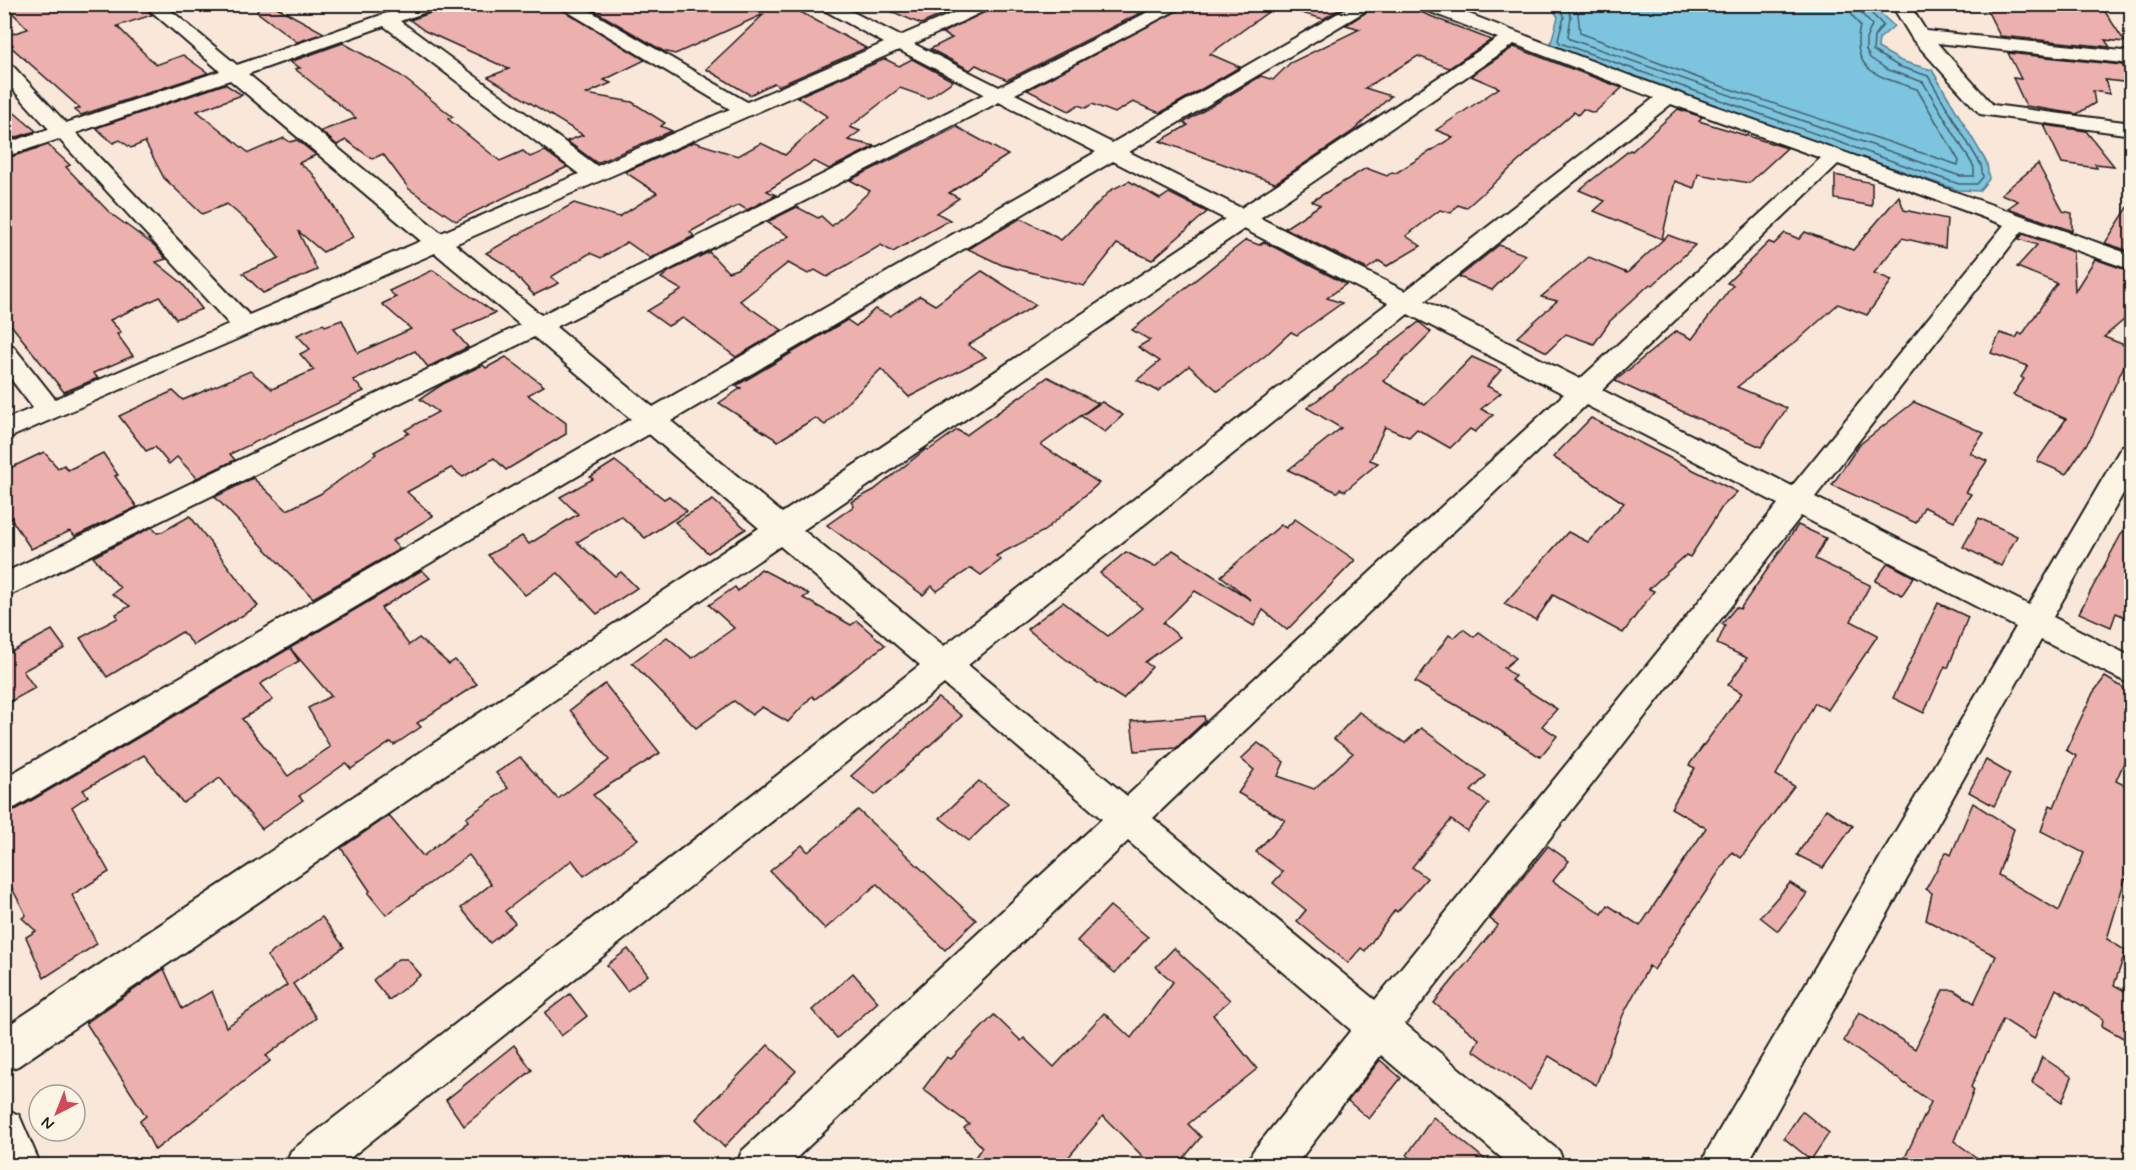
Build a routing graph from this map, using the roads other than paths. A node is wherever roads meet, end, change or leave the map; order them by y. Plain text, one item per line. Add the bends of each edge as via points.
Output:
1 (152, 4) edge
2 (432, 4) edge
3 (564, 4) edge
4 (822, 4) edge
5 (990, 4) edge
6 (1179, 4) edge
7 (1368, 4) edge
8 (1426, 4) edge
9 (1900, 4) edge
10 (387, 20) junction
11 (1920, 36) junction
12 (1511, 38) junction
13 (901, 45) junction
14 (2132, 57) edge
15 (4, 68) edge
16 (234, 73) junction
17 (998, 94) junction
18 (1669, 96) junction
19 (748, 111) junction
20 (2132, 129) edge
21 (63, 131) junction
22 (4, 152) edge
23 (1112, 152) junction
24 (1835, 156) junction
25 (596, 176) junction
26 (1243, 219) junction
27 (2018, 222) junction
28 (440, 244) junction
29 (2132, 263) edge
30 (1406, 302) junction
31 (538, 326) junction
32 (246, 327) junction
33 (4, 352) edge
34 (1583, 393) junction
35 (50, 411) junction
36 (651, 420) junction
37 (4, 431) edge
38 (2132, 453) edge
39 (1796, 501) junction
40 (782, 529) junction
41 (4, 587) edge
42 (2034, 623) junction
43 (944, 665) junction
44 (2132, 672) edge
45 (4, 796) edge
46 (1128, 819) junction
47 (1378, 1027) junction
48 (4, 1052) edge
49 (4, 1130) edge
50 (20, 1166) edge
51 (306, 1166) edge
52 (757, 1166) edge
53 (1268, 1166) edge
54 (1544, 1166) edge
55 (1722, 1166) edge

1 - 16 street
2 - 10 street
3 - 19 street
4 - 13 street
5 - 13 street
6 - 17 street
7 - 23 street
8 - 12 street
9 - 11 street
10 - 16 street
10 - 25 street
11 - 14 street
11 - 20 street via 1987,110
12 - 18 street
12 - 26 street
13 - 17 street
13 - 19 street
15 - 21 street
16 - 21 street
16 - 28 street
17 - 23 street
17 - 31 street
18 - 24 street
18 - 30 street
19 - 25 street
21 - 22 street
21 - 32 street
23 - 26 street
23 - 36 street
24 - 27 street
24 - 34 street
25 - 28 street
26 - 30 street
26 - 40 street
27 - 29 street
27 - 39 street
28 - 31 street
28 - 32 street
30 - 34 street
30 - 43 street
31 - 36 street
31 - 41 street
32 - 35 street
33 - 35 street
34 - 39 street
34 - 46 street
35 - 37 street
36 - 40 street
36 - 45 street
38 - 42 street
39 - 42 street
39 - 47 street
40 - 43 street
40 - 48 street
42 - 44 street
42 - 55 street
43 - 46 street
43 - 51 street
46 - 47 street
46 - 52 street
47 - 53 street
47 - 54 street
49 - 50 street

